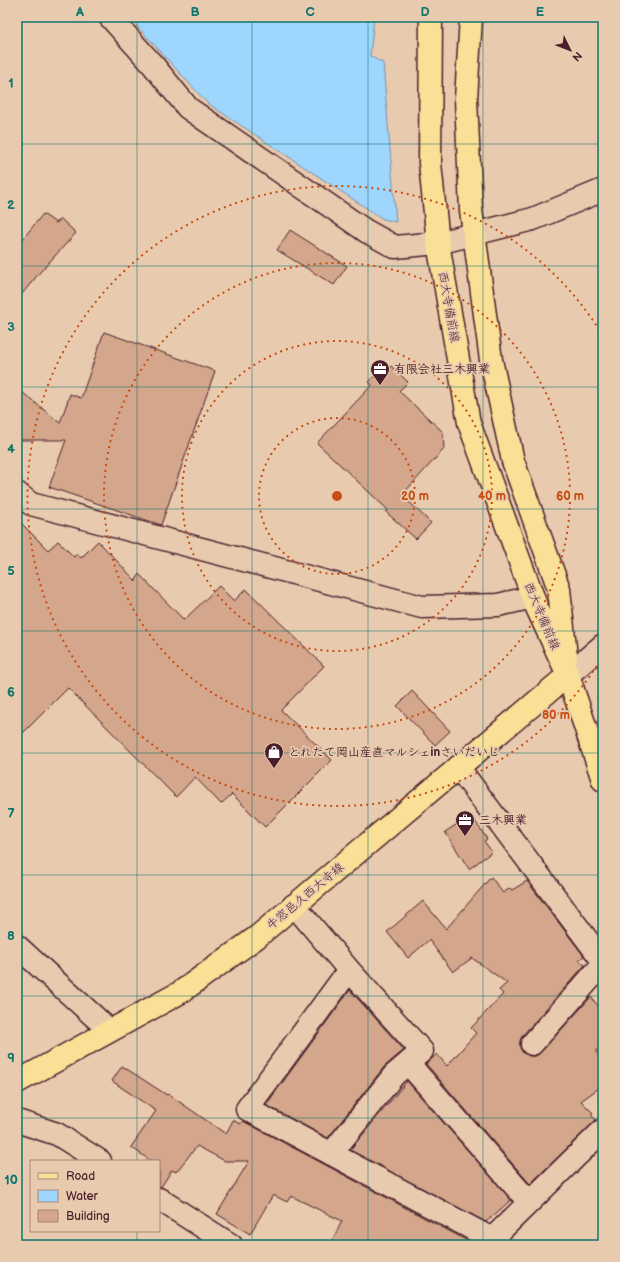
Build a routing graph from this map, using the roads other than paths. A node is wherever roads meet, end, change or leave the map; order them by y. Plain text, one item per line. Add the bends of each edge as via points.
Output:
1 (110, 17) edge
2 (431, 17) edge
3 (471, 17) edge
4 (603, 190) edge
5 (474, 234) junction
6 (438, 243) junction
7 (17, 493) edge
8 (533, 597) junction
9 (603, 646) edge
10 (568, 674) junction
11 (458, 767) junction
12 (603, 780) edge
13 (294, 905) junction
14 (17, 946) edge
15 (603, 962) edge
16 (349, 970) junction
17 (109, 1030) junction
18 (532, 1044) dead end
19 (408, 1063) junction
20 (17, 1082) edge
21 (17, 1121) edge
22 (603, 1130) edge
23 (331, 1154) junction
24 (98, 1160) edge
25 (160, 1200) edge
26 (529, 1202) junction
27 (231, 1245) edge

1 - 6 street via 153,64 188,108 227,136 366,231 394,247
2 - 6 main road, 西大寺備前線 via 430,164
3 - 5 main road, 西大寺備前線 via 466,99
4 - 5 street via 533,219
5 - 6 street
5 - 10 main road, 西大寺備前線 via 491,360 513,461 559,589
6 - 8 main road, 西大寺備前線 via 469,423
7 - 8 street via 31,504 422,607 498,605
8 - 10 main road, 西大寺備前線
9 - 10 street
10 - 11 main road, 牛窓邑久西大寺線
10 - 12 main road, 西大寺備前線
11 - 13 main road, 牛窓邑久西大寺線
11 - 15 street
13 - 16 street
13 - 17 main road, 牛窓邑久西大寺線 via 257,937 182,992
14 - 17 street
15 - 18 street
16 - 19 street via 422,1050
16 - 23 street via 247,1109
17 - 20 main road, 牛窓邑久西大寺線
19 - 23 street via 394,1075
19 - 26 street
21 - 24 street via 57,1134
22 - 26 street
23 - 26 street via 492,1239
25 - 27 street

